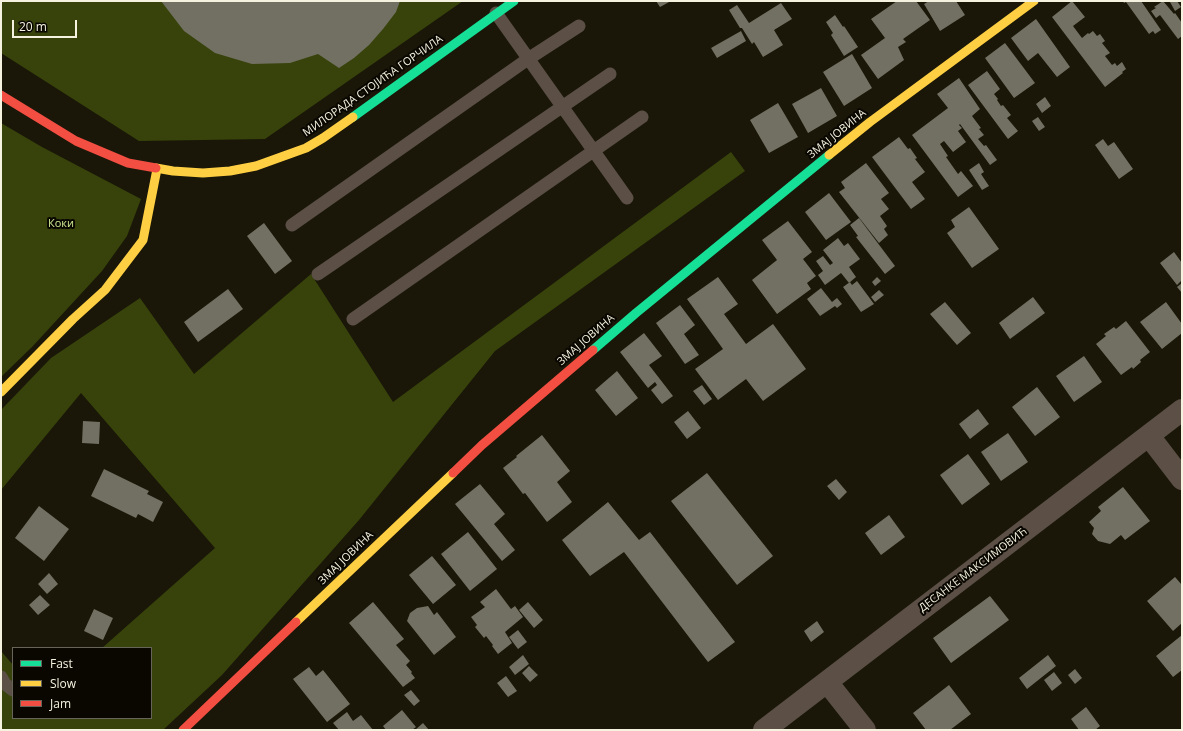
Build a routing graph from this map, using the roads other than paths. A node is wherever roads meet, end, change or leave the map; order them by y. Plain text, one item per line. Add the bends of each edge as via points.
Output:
1 (514, 1) edge
2 (1034, 1) edge
3 (496, 13) junction
4 (579, 26) dead end
5 (528, 59) junction
6 (610, 74) dead end
7 (1, 95) edge
8 (562, 106) junction
9 (642, 117) dead end
10 (593, 150) junction
11 (157, 169) junction
12 (627, 198) dead end
13 (292, 225) dead end
14 (318, 274) dead end
15 (353, 319) dead end
16 (1, 392) edge
17 (1182, 410) edge
18 (1148, 436) junction
19 (1182, 479) edge
20 (1, 677) edge
21 (827, 682) junction
22 (12, 689) edge
23 (183, 730) edge
24 (764, 730) edge
25 (865, 730) edge

1 - 3 street, МИЛОРАДА СТОЈИЋА ГОРЧИЛА
2 - 23 street, ЗМАЈ ЈОВИНА via 870,122 618,328 482,445
3 - 5 lane
3 - 11 street, МИЛОРАДА СТОЈИЋА ГОРЧИЛА via 306,148 256,166 230,171 203,173
4 - 5 lane
5 - 8 lane
5 - 13 lane
6 - 8 lane
7 - 11 street, МИЛОРАДА СТОЈИЋА ГОРЧИЛА via 88,147 128,163
8 - 10 lane
8 - 14 lane
9 - 10 lane
10 - 12 lane
10 - 15 lane
11 - 16 street via 143,240 105,290
17 - 18 street, ДЕСАНКЕ МАКСИМОВИЋ
18 - 19 street
18 - 21 street, ДЕСАНКЕ МАКСИМОВИЋ
20 - 22 lane
21 - 24 street, ДЕСАНКЕ МАКСИМОВИЋ
21 - 25 street

